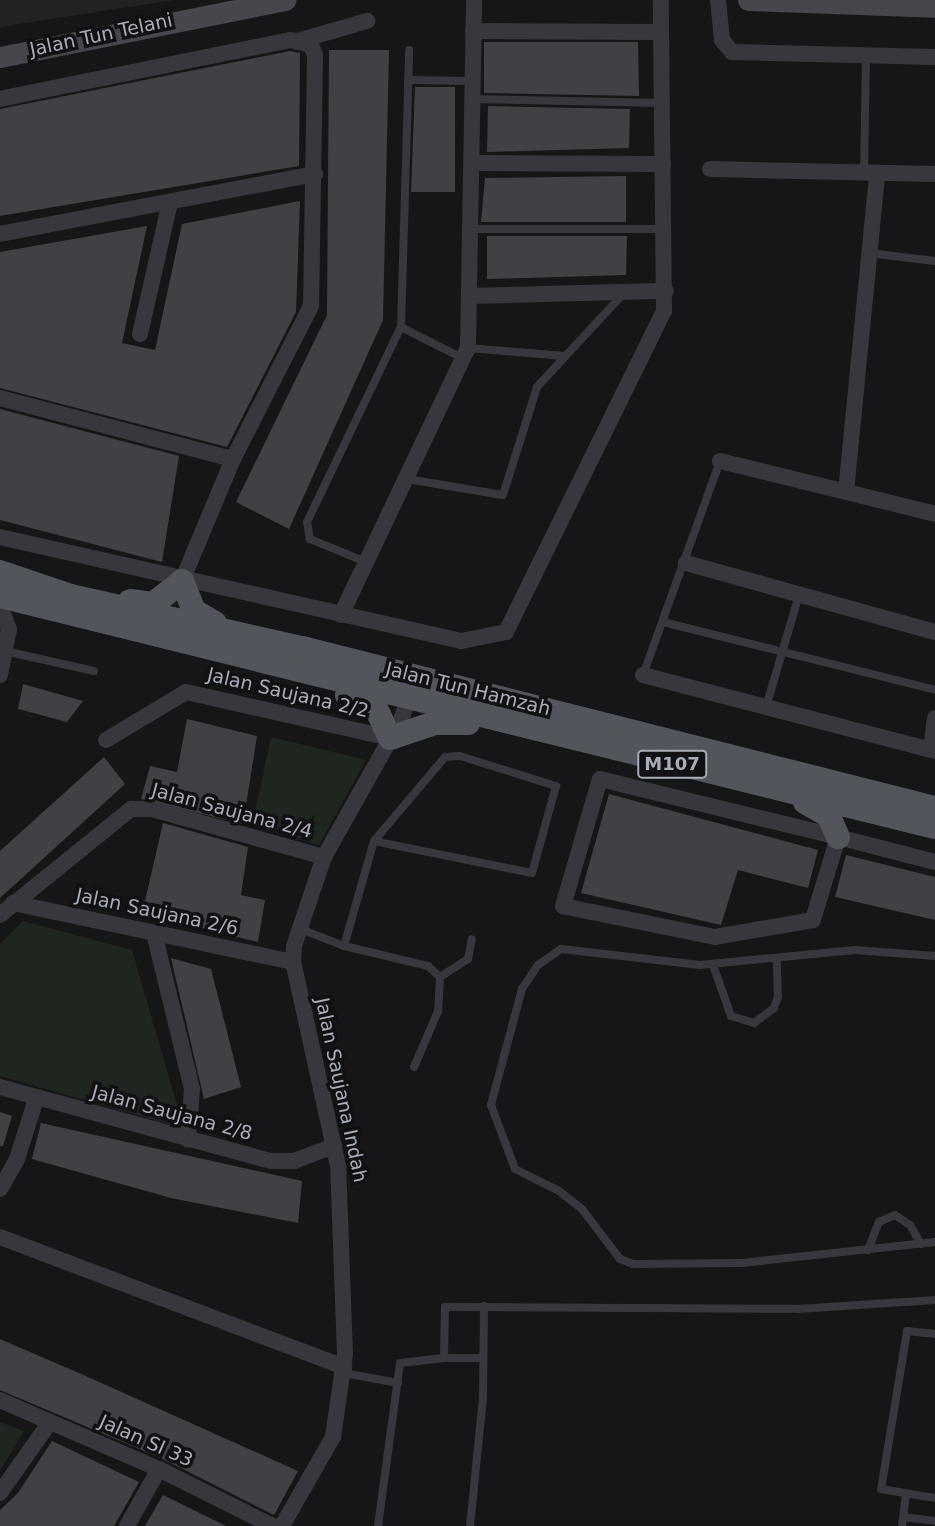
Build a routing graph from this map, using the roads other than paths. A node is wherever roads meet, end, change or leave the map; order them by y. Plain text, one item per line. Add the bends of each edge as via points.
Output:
1 (285, 0) edge
2 (474, 0) edge
3 (661, 0) edge
4 (718, 0) edge
5 (748, 0) edge
6 (935, 7) edge
7 (367, 21) dead end
8 (473, 31) junction
9 (662, 32) junction
10 (301, 40) junction
11 (409, 50) dead end
12 (866, 55) junction
13 (0, 57) edge
14 (935, 57) edge
15 (408, 80) junction
16 (472, 81) junction
17 (0, 99) edge
18 (472, 99) junction
19 (662, 103) junction
20 (472, 163) junction
21 (663, 164) junction
22 (710, 169) dead end
23 (870, 173) junction
24 (315, 174) junction
25 (935, 174) edge
26 (170, 202) junction
27 (470, 229) junction
28 (665, 229) junction
29 (0, 234) edge
30 (869, 253) junction
31 (935, 261) edge
32 (666, 291) junction
33 (625, 292) junction
34 (469, 296) junction
35 (401, 327) junction
36 (140, 334) dead end
37 (466, 353) junction
38 (565, 356) junction
39 (0, 398) edge
40 (233, 459) junction
41 (720, 461) joint
42 (407, 479) junction
43 (846, 492) junction
44 (935, 514) edge
45 (0, 537) edge
46 (366, 562) junction
47 (686, 563) junction
48 (0, 571) edge
49 (182, 580) junction
50 (799, 595) junction
51 (0, 596) edge
52 (0, 606) edge
53 (47, 607) junction
54 (341, 615) junction
55 (663, 622) junction
56 (9, 629) junction
57 (935, 632) edge
58 (302, 648) junction
59 (2, 651) edge
60 (783, 652) junction
61 (237, 658) junction
62 (94, 671) dead end
63 (0, 675) edge
64 (643, 675) joint
65 (412, 687) junction
66 (935, 690) edge
67 (766, 707) junction
68 (935, 718) edge
69 (390, 738) junction
70 (106, 740) dead end
71 (577, 741) junction
72 (933, 750) edge
73 (750, 783) junction
74 (935, 808) edge
75 (935, 827) edge
76 (838, 837) junction
77 (374, 841) junction
78 (324, 857) junction
79 (935, 862) edge
80 (13, 903) junction
81 (0, 915) edge
82 (298, 928) junction
83 (154, 933) junction
84 (472, 939) dead end
85 (344, 946) junction
86 (935, 956) edge
87 (777, 960) junction
88 (293, 962) junction
89 (713, 965) junction
90 (440, 977) junction
91 (414, 1067) dead end
92 (0, 1087) edge
93 (36, 1099) junction
94 (188, 1140) junction
95 (334, 1146) junction
96 (0, 1189) edge
97 (0, 1237) edge
98 (935, 1242) edge
99 (921, 1244) junction
100 (868, 1250) junction
101 (935, 1300) edge
102 (484, 1307) junction
103 (935, 1334) edge
104 (443, 1358) junction
105 (484, 1358) junction
106 (344, 1370) junction
107 (398, 1383) junction
108 (0, 1400) edge
109 (50, 1422) junction
110 (159, 1469) junction
111 (0, 1493) edge
112 (906, 1494) junction
113 (935, 1498) edge
114 (903, 1521) edge
115 (935, 1521) edge
116 (127, 1526) edge
117 (273, 1526) edge
118 (282, 1526) edge
119 (378, 1526) edge
120 (470, 1526) edge

1 - 13 street, Jalan Tun Telani
2 - 8 street
3 - 9 street
4 - 12 street via 722,40 732,52
5 - 6 street
7 - 10 street
8 - 9 street
8 - 16 street
9 - 19 street
10 - 17 street
10 - 24 street via 315,55
11 - 15 lane
12 - 14 street
12 - 23 lane
15 - 16 lane
15 - 35 lane
16 - 18 street
18 - 19 lane
18 - 20 street
19 - 21 street
20 - 21 street
20 - 27 street
21 - 28 street
22 - 23 street
23 - 25 street
23 - 30 street
24 - 26 street
24 - 40 street via 311,306
26 - 29 street
26 - 36 street
27 - 28 lane
27 - 34 street
28 - 32 street
30 - 31 lane
30 - 43 street
32 - 33 street
32 - 54 street via 661,322 506,632 461,641
33 - 34 street
33 - 38 lane
34 - 37 street
35 - 37 lane
35 - 46 lane via 307,522 310,539
37 - 38 lane
37 - 42 street
38 - 42 lane via 532,397 503,495
39 - 40 street
40 - 49 street
41 - 43 street
41 - 47 lane
42 - 46 street
43 - 44 street
45 - 49 street
46 - 54 street
47 - 50 street
47 - 55 lane
48 - 49 main road via 153,604
48 - 58 main road, Jalan Tun Hamzah / M107 via 71,596
49 - 54 street
49 - 58 main road via 194,611 215,622
50 - 57 street
50 - 60 lane
51 - 53 main road, Jalan Tun Hamzah / M107
52 - 56 street
53 - 56 street via 24,615
53 - 61 main road, Jalan Tun Hamzah / M107
55 - 60 lane
55 - 64 lane
56 - 59 street
58 - 65 main road, Jalan Tun Hamzah / M107
59 - 62 lane
59 - 63 street
60 - 66 lane
60 - 67 lane
61 - 65 main road, Jalan Tun Hamzah / M107
61 - 69 main road via 366,701 374,706
64 - 67 street
65 - 69 street, Jalan Saujana Indah
65 - 71 main road, Jalan Tun Hamzah / M107
65 - 74 main road, Jalan Tun Hamzah / M107
67 - 72 street
68 - 72 street
69 - 70 street, Jalan Saujana 2/2 via 186,692
69 - 71 main road via 415,727 457,722
69 - 78 street, Jalan Saujana Indah
71 - 73 main road, Jalan Tun Hamzah / M107
73 - 75 main road, Jalan Tun Hamzah / M107
73 - 76 main road via 817,807 829,816
75 - 76 main road via 863,822
76 - 76 street via 600,779 563,906 715,936 813,920
76 - 79 street
77 - 77 lane via 451,755 556,786 532,873
77 - 85 lane
78 - 80 street, Jalan Saujana 2/4 via 152,809 131,809
78 - 82 street, Jalan Saujana Indah
80 - 81 street, Jalan Saujana 2/4
80 - 83 street, Jalan Saujana 2/6
82 - 85 lane
82 - 88 street, Jalan Saujana Indah
83 - 88 street, Jalan Saujana 2/6
83 - 94 street via 192,1089
84 - 90 lane via 468,959
85 - 90 lane via 428,966
86 - 87 lane via 855,950
87 - 89 lane
87 - 89 lane via 774,1008 754,1023 731,1016
88 - 95 street, Jalan Saujana Indah
89 - 100 lane via 561,949 538,965 522,989 491,1105 515,1170 559,1191 582,1209 620,1259 633,1264 742,1263
90 - 91 lane via 438,1011
92 - 93 street, Jalan Saujana 2/8
93 - 94 street, Jalan Saujana 2/8
93 - 96 street via 16,1159
94 - 95 street, Jalan Saujana 2/8 via 283,1162
95 - 106 street, Jalan Saujana Indah via 341,1187
97 - 106 street
98 - 99 lane
99 - 100 lane
99 - 100 lane via 910,1224 895,1215 879,1222
101 - 102 lane via 798,1309
102 - 104 lane via 444,1307
102 - 105 lane
103 - 112 lane via 907,1331 881,1489
104 - 105 lane
104 - 107 lane via 400,1363
105 - 120 lane
106 - 107 lane
106 - 118 street, Jalan Saujana Indah via 333,1437
107 - 119 lane
108 - 109 street, Jalan SI 33
109 - 110 street, Jalan SI 33
109 - 111 street
110 - 116 street
110 - 117 street, Jalan SI 33
112 - 113 lane
112 - 114 lane
114 - 115 lane

